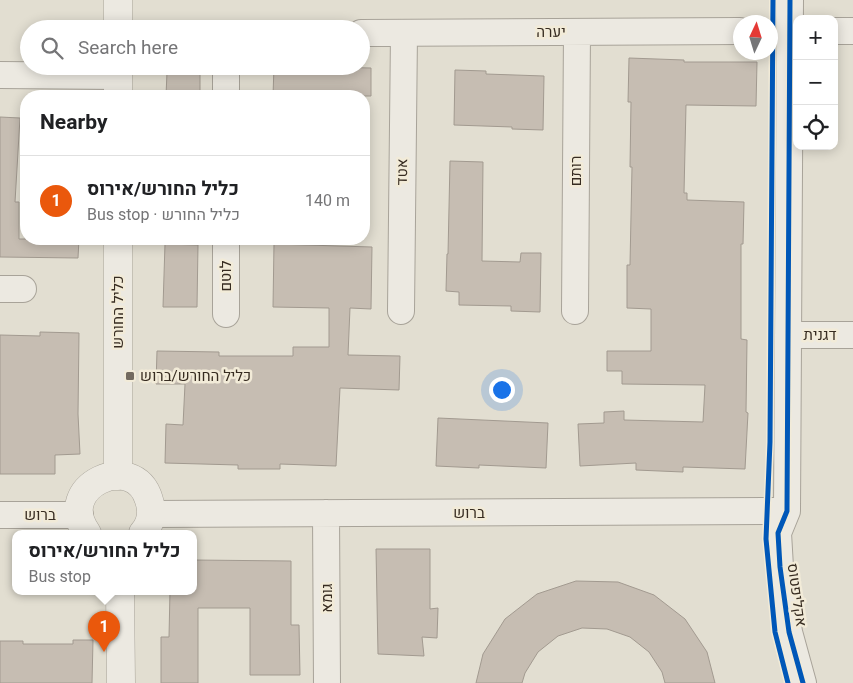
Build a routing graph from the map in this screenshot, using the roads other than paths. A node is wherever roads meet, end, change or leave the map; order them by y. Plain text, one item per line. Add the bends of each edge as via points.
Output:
1 (118, 0) edge
2 (790, 0) edge
3 (118, 20) edge
4 (733, 31) edge
5 (786, 31) edge
6 (838, 31) edge
7 (853, 31) edge
8 (577, 32) junction
9 (370, 33) edge
10 (404, 33) junction
11 (0, 75) edge
12 (226, 75) edge
13 (118, 79) edge
14 (226, 90) edge
15 (118, 245) edge
16 (226, 245) edge
17 (575, 311) dead end
18 (401, 312) dead end
19 (226, 314) dead end
20 (788, 335) junction
21 (853, 335) edge
22 (118, 476) junction
23 (787, 511) junction
24 (326, 513) junction
25 (0, 515) edge
26 (147, 523) edge
27 (84, 524) edge
28 (120, 595) edge
29 (121, 683) edge
30 (327, 683) edge
31 (803, 683) edge

1 - 3 street
2 - 5 street, אקליפטוס
4 - 8 street, יערה
5 - 20 street, אקליפטוס
6 - 7 street
8 - 10 street, יערה
8 - 17 street, רותם
9 - 10 street, יערה
10 - 18 street, אטד
11 - 13 street
12 - 14 street
15 - 22 street, כליל החורש
16 - 19 street, לוטם
20 - 21 street, דגנית
20 - 23 street, אקליפטוס
22 - 26 street via 134,481 148,497
22 - 27 street via 101,478 82,498
23 - 24 street, ברוש
23 - 31 street, אקליפטוס via 778,533 780,566 789,632
24 - 26 street, ברוש
24 - 30 street, גומא
25 - 27 street, ברוש
28 - 29 street

